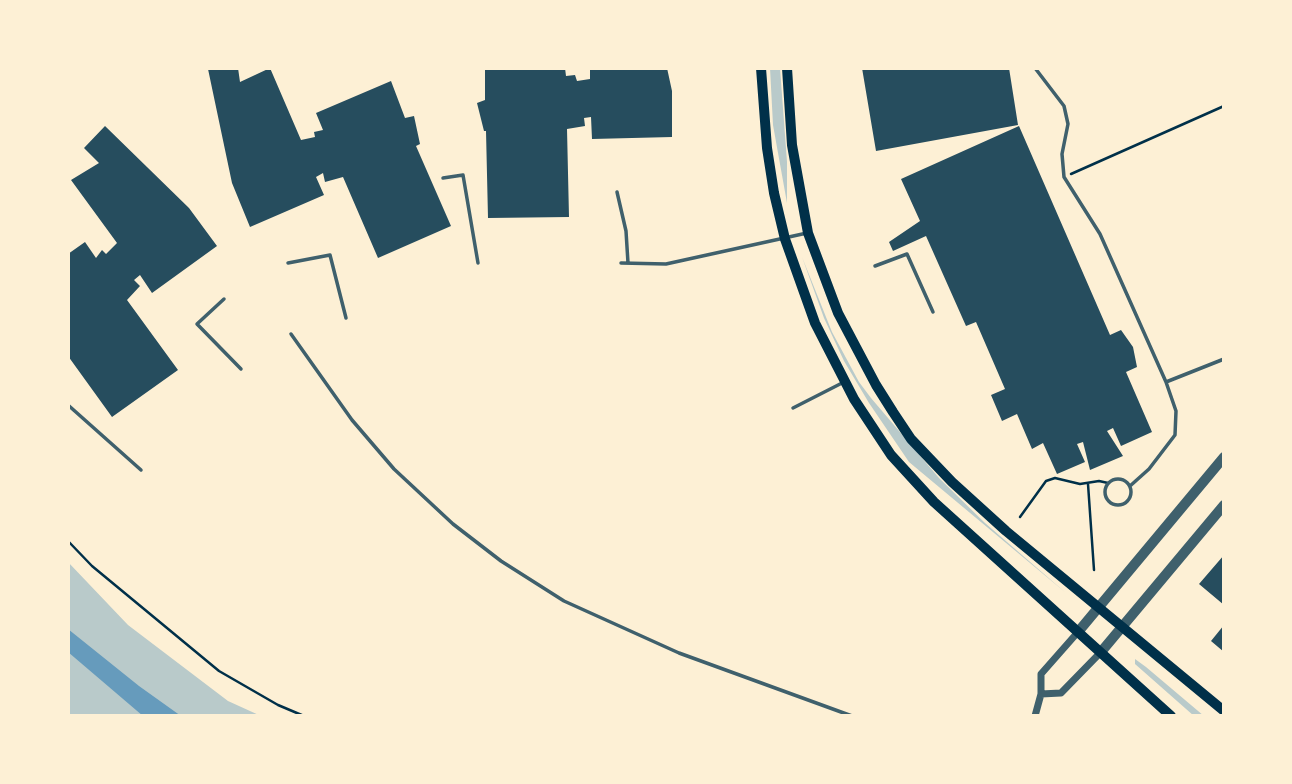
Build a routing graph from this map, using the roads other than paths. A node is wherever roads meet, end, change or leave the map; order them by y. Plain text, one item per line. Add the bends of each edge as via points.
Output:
1 (761, 68) edge
2 (786, 68) edge
3 (1035, 68) edge
4 (443, 178) dead end
5 (617, 192) dead end
6 (808, 233) junction
7 (785, 239) junction
8 (288, 263) dead end
9 (478, 263) dead end
10 (621, 263) dead end
11 (628, 263) junction
12 (875, 266) dead end
13 (224, 299) dead end
14 (933, 312) dead end
15 (346, 318) dead end
16 (291, 334) dead end
17 (1224, 359) edge
18 (241, 369) dead end
19 (845, 382) junction
20 (1166, 382) junction
21 (68, 405) edge
22 (793, 408) dead end
23 (1224, 457) edge
24 (141, 470) dead end
25 (1130, 486) junction
26 (1224, 505) edge
27 (1099, 607) junction
28 (1122, 627) junction
29 (1078, 632) junction
30 (1101, 652) junction
31 (1041, 694) junction
32 (1224, 711) edge
33 (852, 716) edge
34 (1035, 716) edge
35 (1171, 716) edge

1 - 7 main road via 767,148
2 - 6 main road via 792,145
3 - 20 lane via 1064,106 1068,124 1062,154 1064,177 1100,234
4 - 9 lane via 463,175
5 - 11 lane
6 - 7 lane
6 - 27 main road via 856,350 911,439 976,503
7 - 11 lane via 666,264
7 - 19 main road via 815,323
8 - 15 lane via 330,255
10 - 11 lane
12 - 14 lane via 907,254
13 - 18 lane via 197,324
16 - 33 lane via 352,420 394,469 501,561 565,601 679,653
17 - 20 lane
19 - 22 lane
19 - 29 main road via 871,426 912,479 988,554
20 - 25 lane via 1176,411 1175,435
21 - 24 lane
23 - 27 street
25 - 25 lane via 1126,503 1116,506 1105,497 1112,480 1122,479
26 - 28 street
27 - 28 main road
27 - 29 street
28 - 30 street
28 - 32 main road
29 - 30 main road
29 - 31 street via 1041,674
30 - 31 street via 1061,693
30 - 35 main road
31 - 34 street

